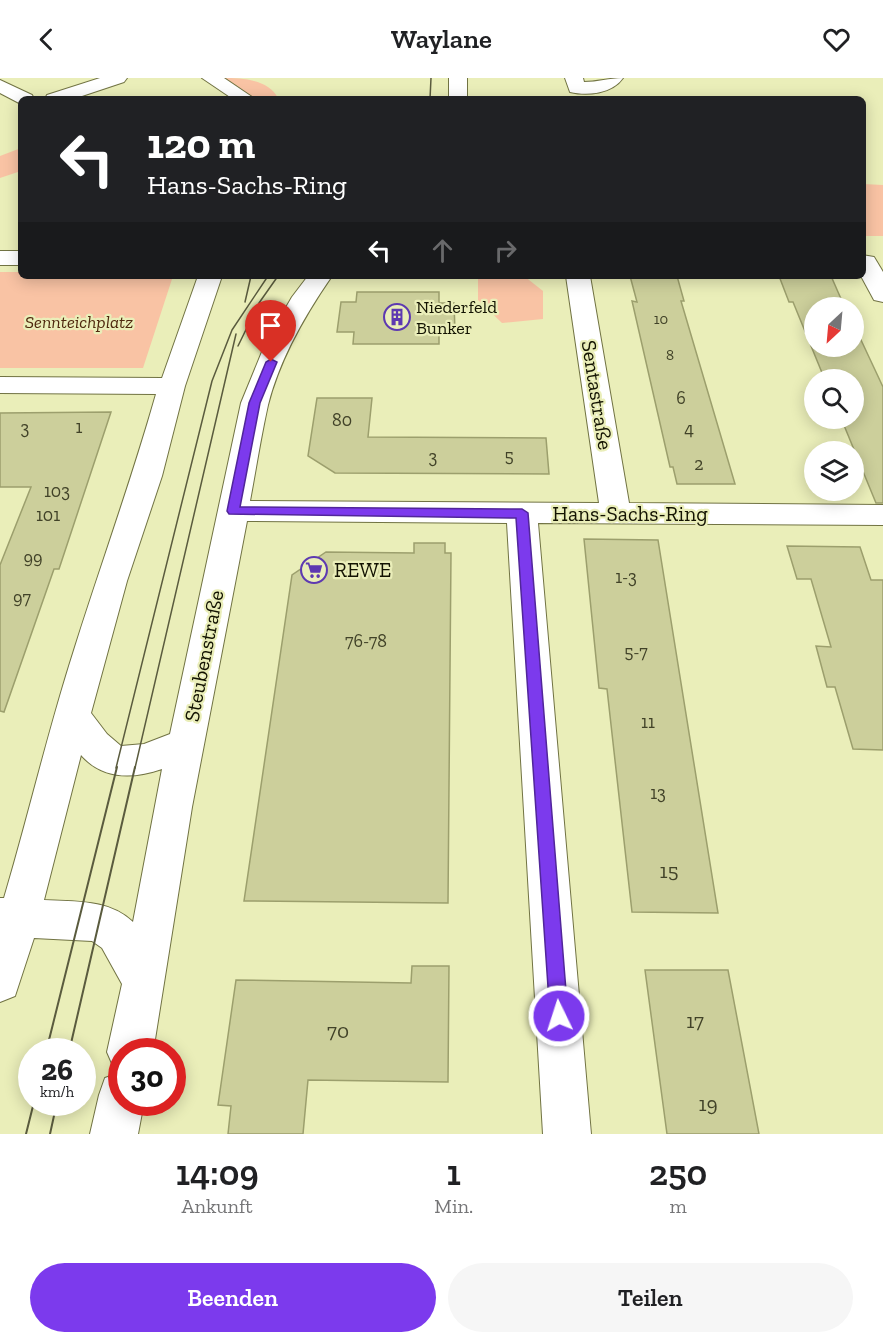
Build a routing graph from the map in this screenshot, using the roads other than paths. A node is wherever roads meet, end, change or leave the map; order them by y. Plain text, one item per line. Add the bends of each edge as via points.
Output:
1 (118, 78) edge
2 (211, 78) edge
3 (458, 78) edge
4 (574, 78) edge
5 (614, 78) edge
6 (0, 85) edge
7 (20, 96) edge
8 (63, 96) edge
9 (241, 96) edge
10 (458, 96) edge
11 (0, 258) edge
12 (18, 258) edge
13 (866, 263) edge
14 (209, 279) edge
15 (578, 279) edge
16 (308, 283) edge
17 (883, 295) edge
18 (0, 386) edge
19 (172, 386) junction
20 (233, 511) junction
21 (522, 513) junction
22 (616, 514) junction
23 (883, 515) edge
24 (72, 715) junction
25 (188, 743) junction
26 (9, 917) edge
27 (0, 981) edge
28 (144, 982) junction
29 (133, 1038) edge
30 (118, 1116) edge
31 (114, 1134) edge
32 (567, 1134) edge

1 - 8 street
2 - 9 street
3 - 10 street
4 - 5 street via 576,88 600,87
6 - 7 street
11 - 12 street
13 - 17 street
14 - 19 street
15 - 22 street, Sentastraße
16 - 20 street, Steubenstraße via 255,403
18 - 19 street
19 - 24 street
20 - 21 street, Hans-Sachs-Ring
20 - 25 street, Steubenstraße
21 - 22 street, Hans-Sachs-Ring
21 - 32 street
22 - 23 street, Hans-Sachs-Ring
24 - 25 street via 102,753 118,761 159,755
24 - 26 street via 43,834
25 - 28 street, Steubenstraße via 172,807
26 - 27 street
26 - 28 street via 99,922 117,934
28 - 29 street, Steubenstraße
30 - 31 street

